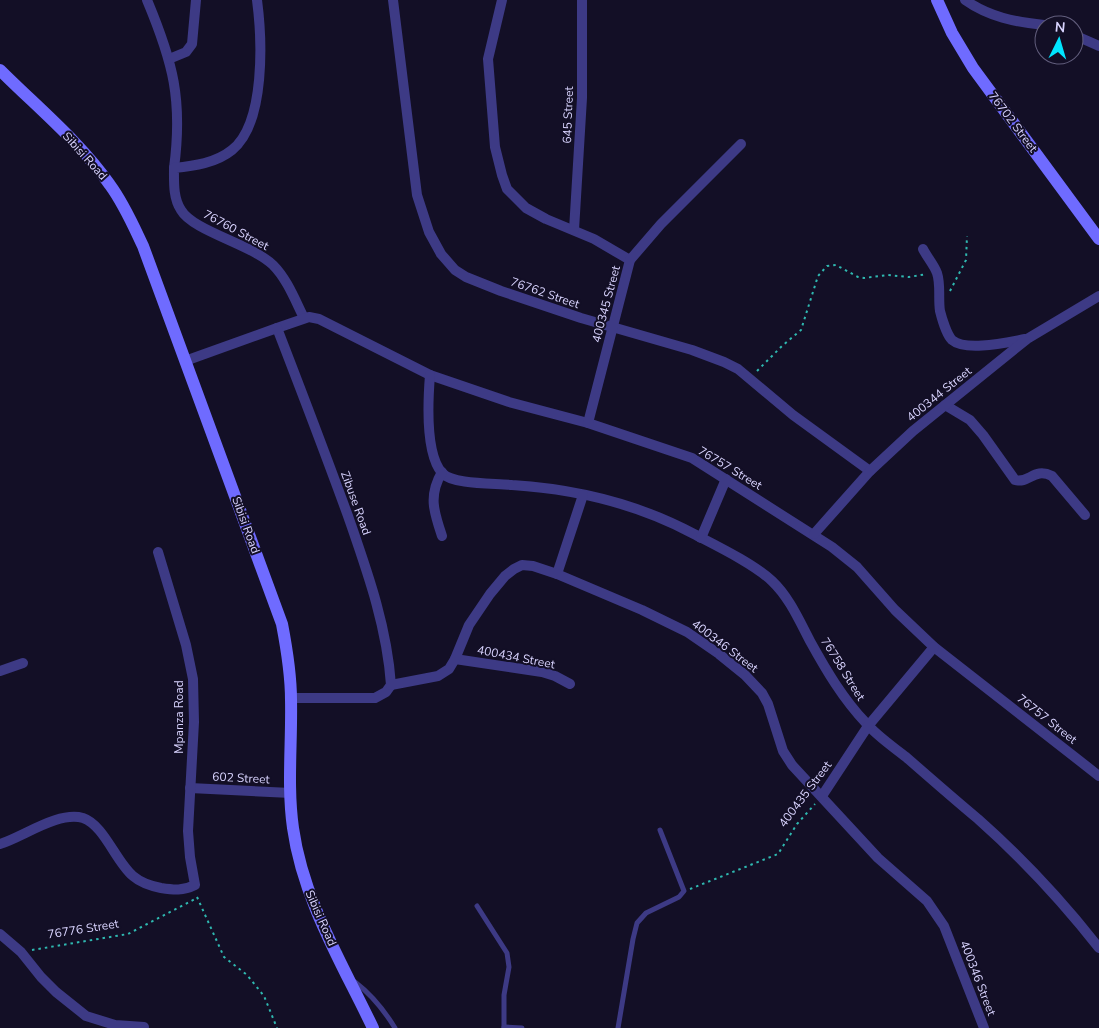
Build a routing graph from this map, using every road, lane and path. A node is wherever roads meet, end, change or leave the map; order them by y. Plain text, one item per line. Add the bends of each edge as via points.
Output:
1 (147, 0) edge
2 (196, 0) edge
3 (257, 0) edge
4 (393, 0) edge
5 (502, 0) edge
6 (582, 0) edge
7 (937, 0) edge
8 (965, 0) edge
9 (1034, 24) edge
10 (1084, 39) edge
11 (1099, 46) edge
12 (169, 59) junction
13 (0, 70) edge
14 (741, 144) dead end
15 (174, 168) junction
16 (574, 230) junction
17 (967, 236) dead end
18 (1099, 239) edge
19 (923, 250) dead end
20 (630, 260) junction
21 (937, 271) junction
22 (1099, 296) edge
23 (940, 312) junction
24 (304, 318) junction
25 (276, 328) junction
26 (612, 328) junction
27 (1027, 338) junction
28 (185, 360) junction
29 (430, 375) junction
30 (750, 378) junction
31 (945, 405) junction
32 (588, 423) junction
33 (870, 471) junction
34 (442, 472) junction
35 (726, 479) junction
36 (583, 495) junction
37 (1085, 515) dead end
38 (814, 534) junction
39 (442, 536) dead end
40 (701, 538) junction
41 (158, 552) dead end
42 (557, 574) junction
43 (934, 647) junction
44 (455, 659) junction
45 (23, 663) dead end
46 (0, 670) edge
47 (570, 684) dead end
48 (391, 685) junction
49 (291, 698) junction
50 (868, 726) junction
51 (1099, 776) edge
52 (190, 788) junction
53 (291, 793) junction
54 (822, 796) junction
55 (660, 830) dead end
56 (0, 844) edge
57 (195, 885) junction
58 (684, 891) junction
59 (197, 898) junction
60 (477, 906) dead end
61 (0, 934) edge
62 (1099, 948) edge
63 (21, 952) junction
64 (348, 977) junction
65 (144, 1027) edge
66 (277, 1028) edge
67 (373, 1028) edge
68 (395, 1028) edge
69 (504, 1028) edge
70 (522, 1028) edge
71 (618, 1028) edge
72 (984, 1028) edge

1 - 12 street, 76760 Street
2 - 12 street via 192,44 186,52
3 - 15 street via 261,47 250,124 232,150 221,157 194,166
4 - 26 street, 76762 Street via 417,195 429,232 441,254 466,277
5 - 16 street via 488,59 495,147 502,175 507,189 526,208
6 - 16 street, 645 Street via 582,98
7 - 18 street, 76702 Street via 952,33 974,68
8 - 9 street via 1008,21
10 - 11 street
12 - 15 street, 76760 Street via 178,112
13 - 28 street, Sibisi Road via 75,144 110,185 143,246
14 - 20 street, 400345 Street
15 - 24 street, 76760 Street via 175,195 188,219 248,248 273,266 285,281
16 - 20 street
17 - 23 path via 966,260
19 - 21 street
20 - 26 street, 400345 Street
21 - 23 street
21 - 30 path via 920,276 864,278 840,266 827,266 818,276 801,330
22 - 27 street, 400344 Street
23 - 27 street via 950,336 959,344 983,345
24 - 25 street
24 - 29 street, 76757 Street via 326,322
25 - 28 street
25 - 48 street, Zibuse Road via 318,432 366,568 383,627
26 - 30 street, 76762 Street via 708,355
26 - 32 street, 400345 Street
27 - 31 street, 400344 Street
28 - 49 street, Sibisi Road via 282,624 289,660
29 - 32 street, 76757 Street via 509,402
29 - 34 street via 429,428 433,453
30 - 33 street, 76762 Street via 793,415
31 - 33 street, 400344 Street
31 - 37 street via 970,420 1015,480 1022,481 1041,473 1052,476
32 - 35 street, 76757 Street via 692,458
33 - 38 street, 400344 Street
34 - 36 street, 76758 Street via 463,481 547,488
34 - 39 street via 435,484 433,498
35 - 38 street, 76757 Street
35 - 40 street
36 - 40 street, 76758 Street via 630,506
36 - 42 street
38 - 43 street, 76757 Street via 857,568
40 - 50 street, 76758 Street via 773,581 848,704
41 - 52 street, Mpanza Road via 193,679
42 - 44 street, 400346 Street via 522,565 505,576 469,625
42 - 54 street, 400346 Street via 687,632 745,675 768,704 783,751
43 - 50 street, 400435 Street
43 - 51 street, 76757 Street
44 - 47 street, 400434 Street via 542,672
44 - 48 street, 400346 Street via 449,669 438,676
45 - 46 street
48 - 49 street via 375,698
49 - 53 street, Sibisi Road
50 - 54 street, 400435 Street
50 - 62 street, 76758 Street via 981,822 1029,868
52 - 53 street, 602 Street
52 - 57 street, Mpanza Road via 188,831
53 - 64 street, Sibisi Road via 298,856 306,884
54 - 58 path, 400435 Street via 797,824 778,854
54 - 72 street, 400346 Street via 878,858 935,911 944,926
55 - 58 lane
56 - 57 street via 38,826 83,818 100,832 133,876 146,884 178,890
57 - 59 path
58 - 71 lane via 679,897 641,917 635,929
59 - 63 path, 76776 Street via 128,934
59 - 66 path via 224,957 248,975 264,996
60 - 69 lane via 507,953 509,968 504,995
61 - 63 street
63 - 65 street via 56,992 86,1016 115,1025
64 - 67 street, Sibisi Road
64 - 68 lane via 381,1006
69 - 70 lane

